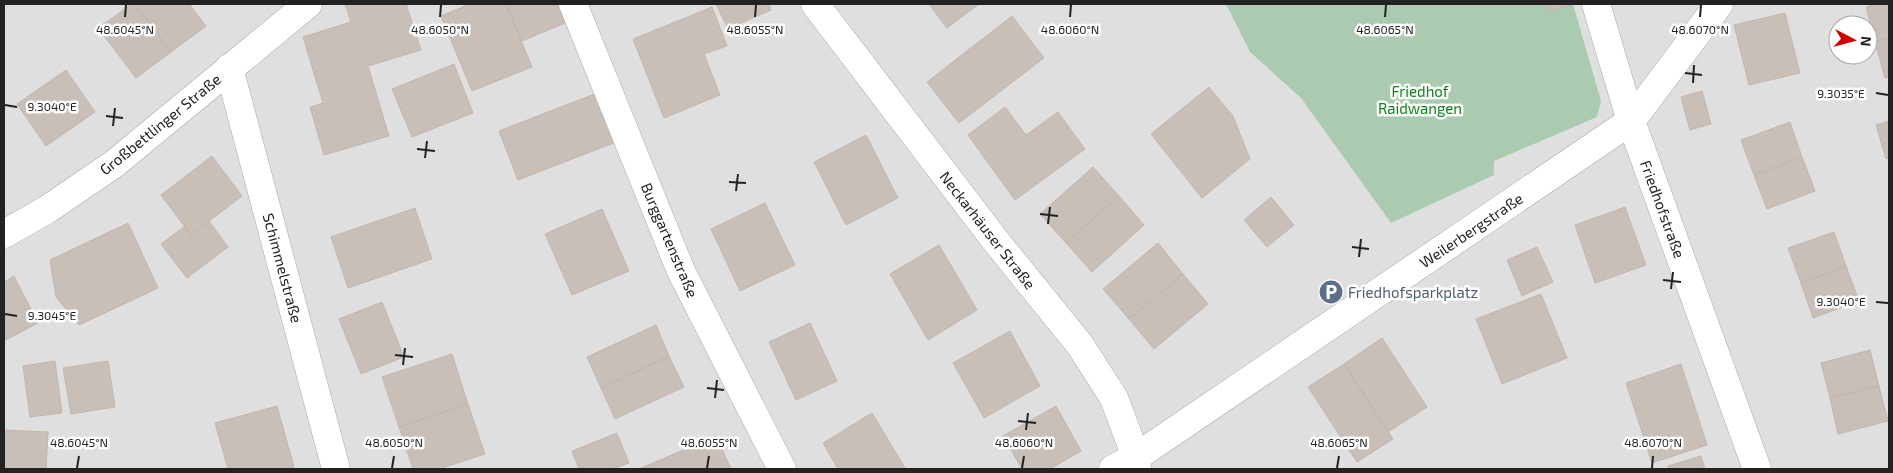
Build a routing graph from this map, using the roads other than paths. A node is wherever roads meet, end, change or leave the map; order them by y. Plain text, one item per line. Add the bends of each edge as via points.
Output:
1 (308, 4) edge
2 (574, 4) edge
3 (816, 4) edge
4 (1596, 4) edge
5 (1719, 4) edge
6 (229, 68) junction
7 (1631, 121) junction
8 (4, 234) edge
9 (1129, 465) edge
10 (336, 469) edge
11 (782, 469) edge
12 (1757, 469) edge

1 - 6 street, Großbettlinger Straße
2 - 11 street, Burggartenstraße via 681,271
3 - 9 street, Neckarhäuser Straße via 994,240 1080,345 1114,398
4 - 7 street, Friedhofstraße
5 - 7 street, Weilerbergstraße
6 - 8 street, Großbettlinger Straße via 114,164 48,209
6 - 10 street, Schimmelstraße
7 - 9 street, Weilerbergstraße
7 - 12 street, Friedhofstraße

